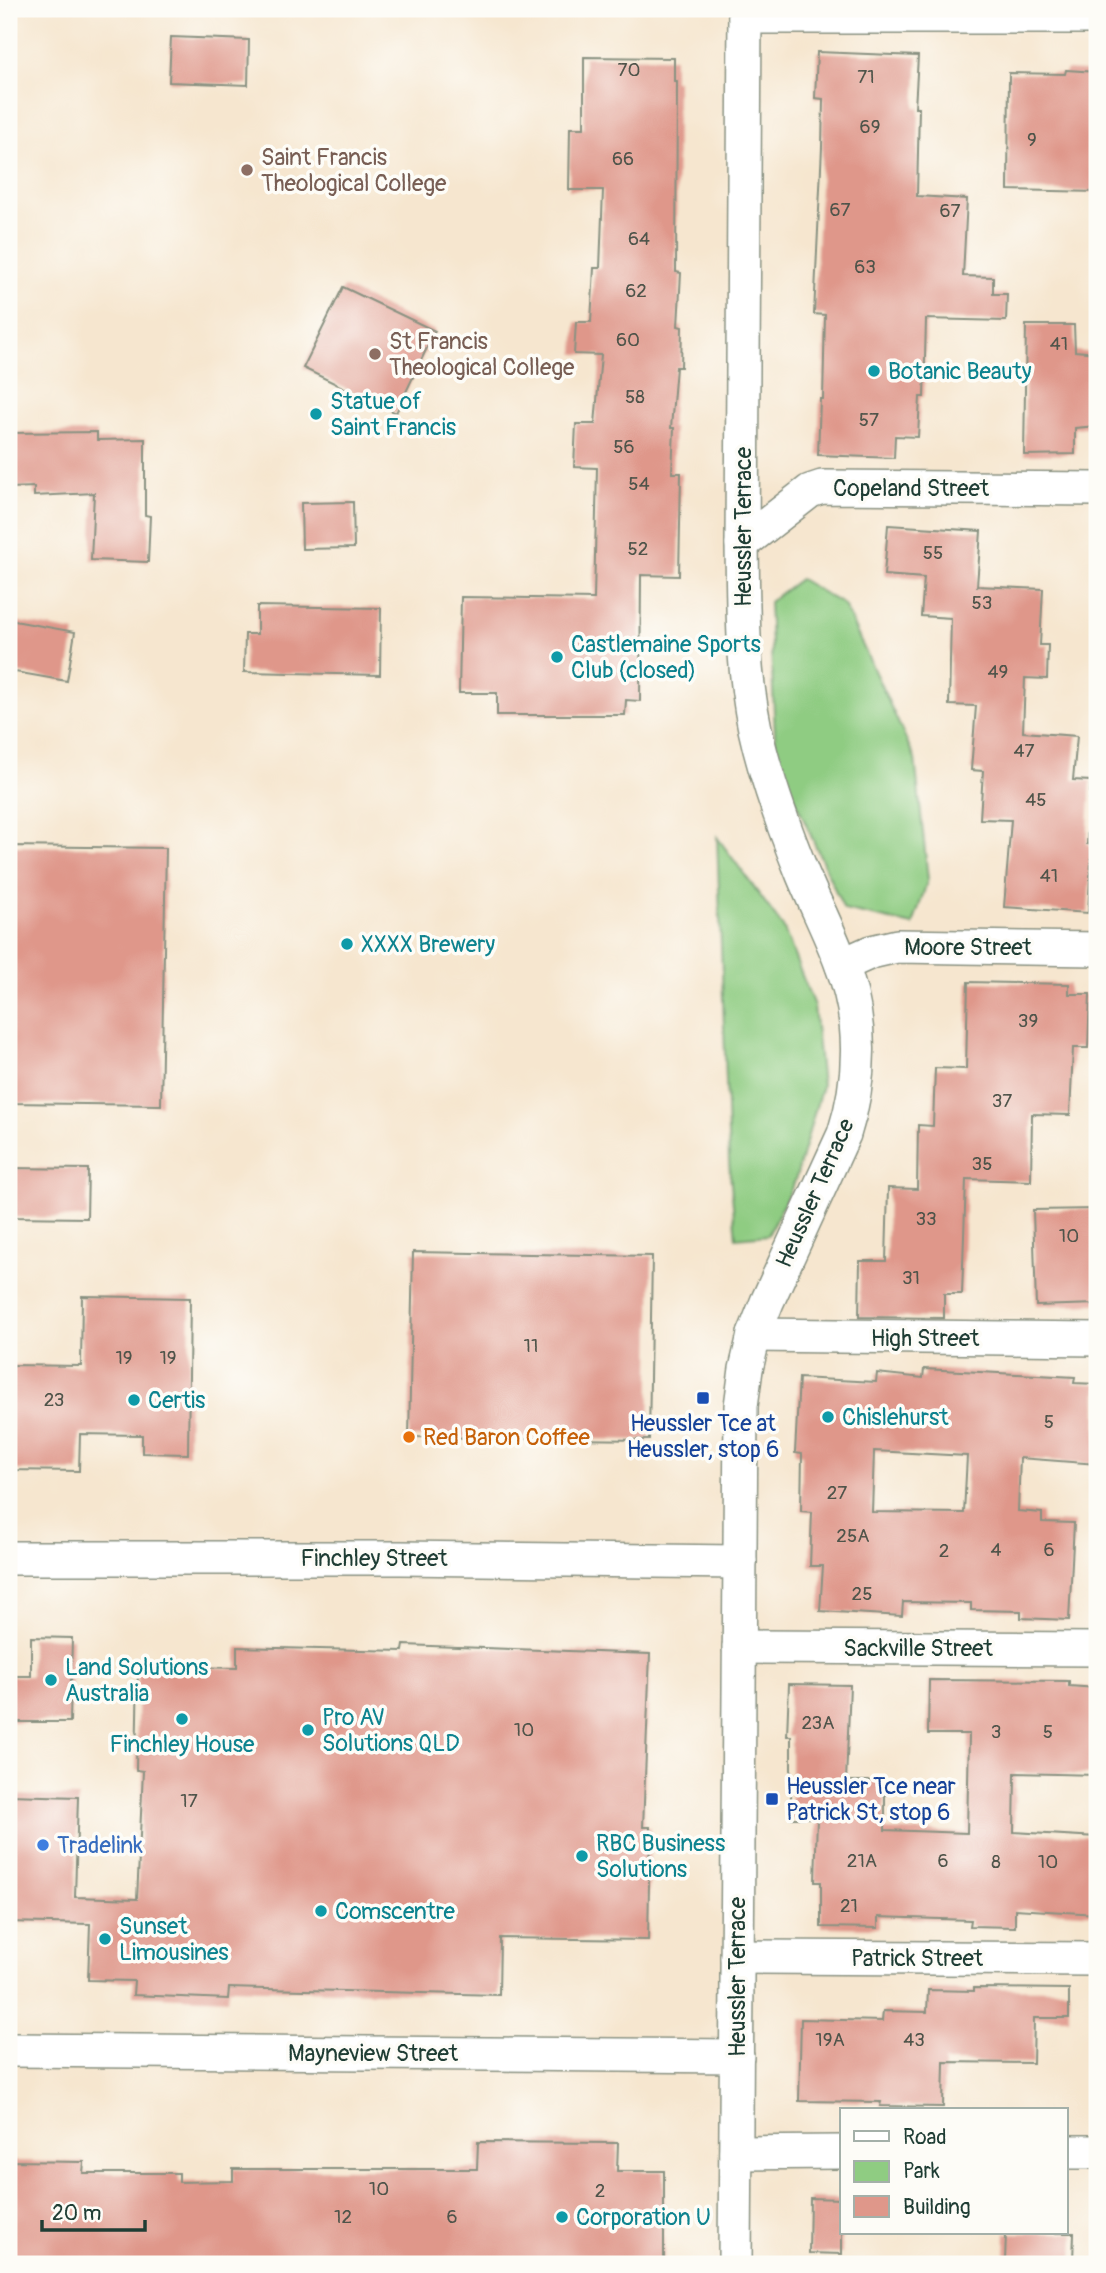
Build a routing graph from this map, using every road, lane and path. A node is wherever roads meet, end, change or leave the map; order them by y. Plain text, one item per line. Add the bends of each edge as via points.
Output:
1 (745, 13) edge
2 (1097, 17) edge
3 (1097, 489) edge
4 (743, 544) junction
5 (1097, 949) edge
6 (842, 965) junction
7 (754, 1335) junction
8 (1097, 1339) edge
9 (9, 1558) edge
10 (740, 1562) junction
11 (739, 1647) junction
12 (1097, 1649) edge
13 (737, 1957) junction
14 (1097, 1959) edge
15 (9, 2050) edge
16 (737, 2056) junction
17 (736, 2152) junction
18 (840, 2152) edge
19 (1068, 2152) edge
20 (1097, 2152) edge
21 (735, 2264) edge

1 - 2 street
1 - 4 street, Heussler Terrace
3 - 4 street, Copeland Street via 822,487 810,491
4 - 6 street, Heussler Terrace via 743,628 755,729 783,823
5 - 6 street, Moore Street via 897,946
6 - 7 street, Heussler Terrace via 858,1045 854,1105
7 - 8 street, High Street
7 - 10 street, Heussler Terrace via 741,1406
9 - 10 street, Finchley Street
10 - 11 street, Heussler Terrace
11 - 12 street, Sackville Street
11 - 13 street, Heussler Terrace
13 - 14 street, Patrick Street
13 - 16 street, Heussler Terrace
15 - 16 street, Mayneview Street
16 - 17 street, Heussler Terrace
17 - 18 street
17 - 21 street, Heussler Terrace
19 - 20 street

